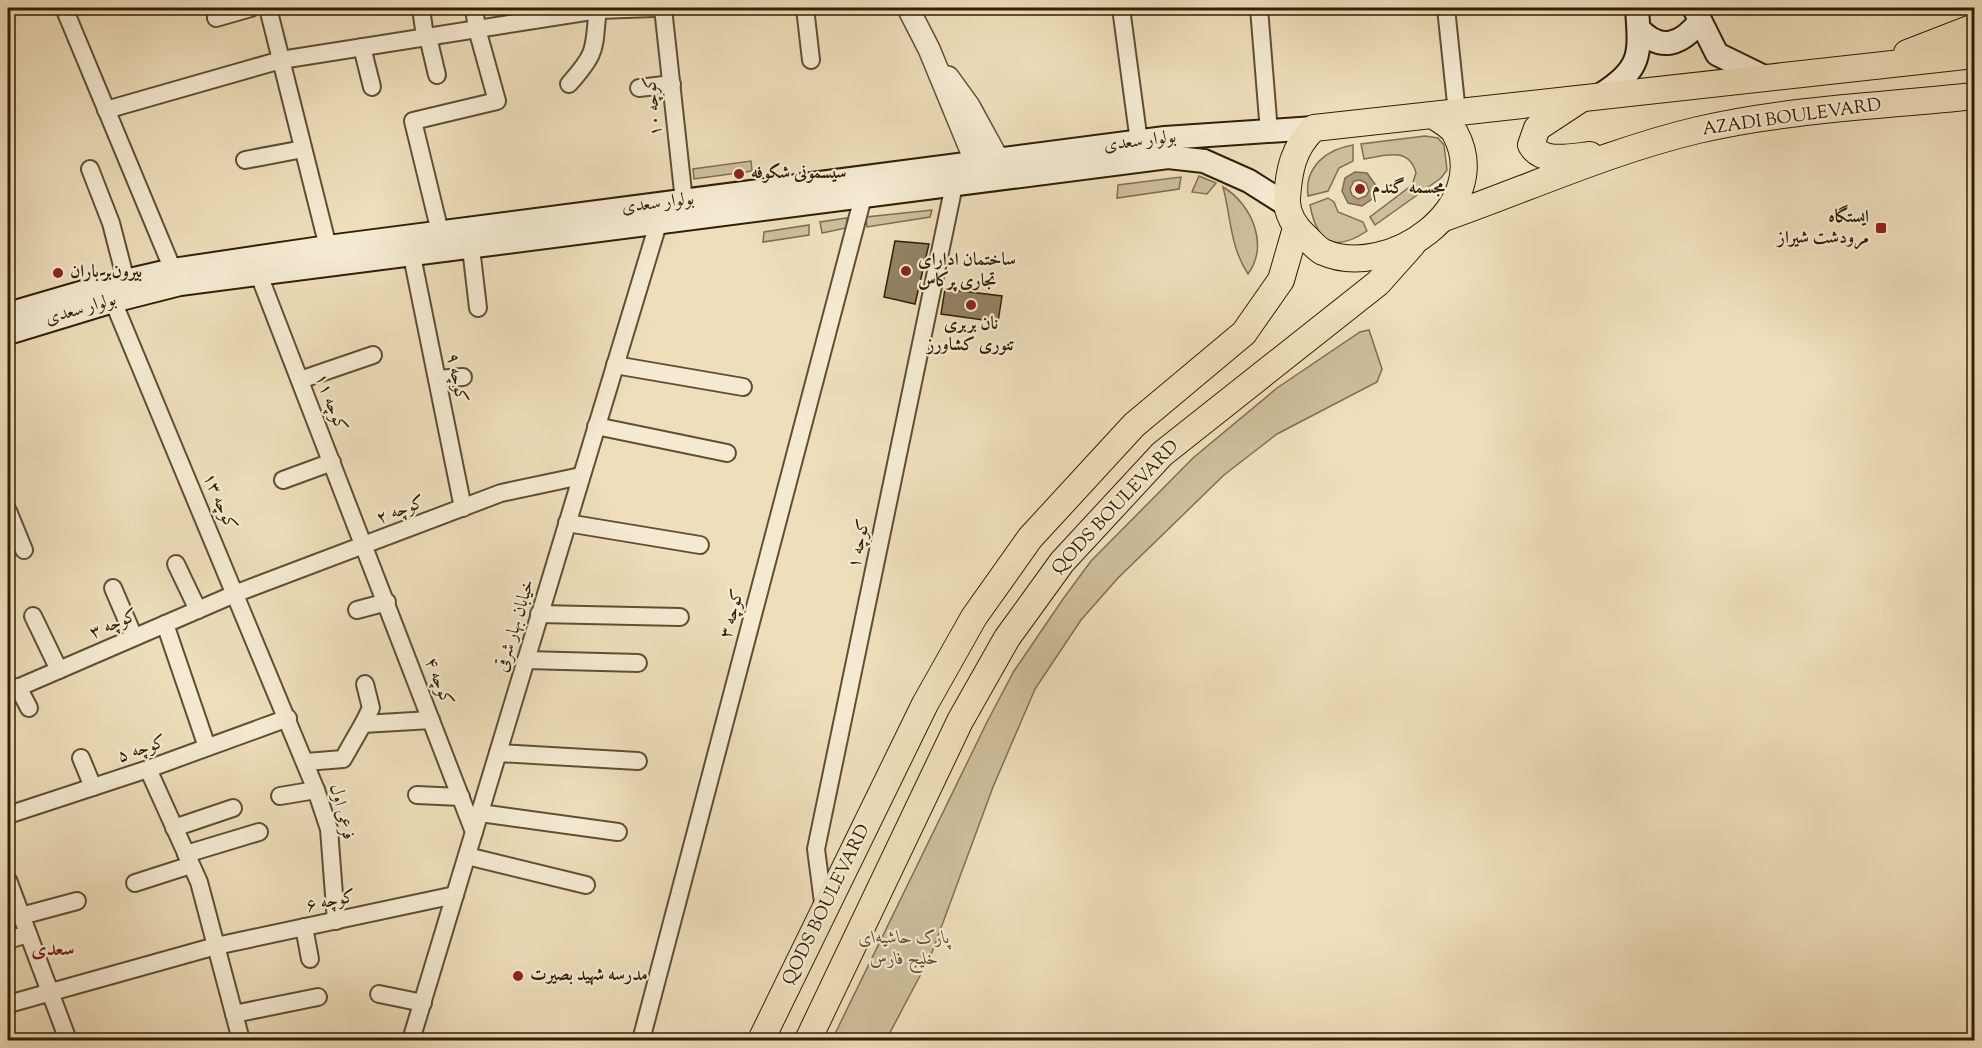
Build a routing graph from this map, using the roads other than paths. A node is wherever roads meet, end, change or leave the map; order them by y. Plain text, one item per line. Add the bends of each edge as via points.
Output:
1 (64, 8) edge
2 (251, 8) edge
3 (268, 8) edge
4 (421, 8) edge
5 (474, 8) edge
6 (656, 8) edge
7 (663, 8) edge
8 (805, 8) edge
9 (908, 8) edge
10 (1121, 8) edge
11 (1259, 8) edge
12 (1446, 8) edge
13 (598, 9) edge
14 (1697, 14) edge
15 (216, 18) dead end
16 (1638, 18) edge
17 (1974, 27) edge
18 (477, 29) junction
19 (427, 37) junction
20 (362, 47) junction
21 (1974, 55) edge
22 (281, 60) junction
23 (811, 60) dead end
24 (1875, 65) junction
25 (437, 75) dead end
26 (1764, 77) junction
27 (569, 84) dead end
28 (672, 84) junction
29 (372, 87) dead end
30 (639, 88) dead end
31 (1594, 95) junction
32 (1974, 96) edge
33 (106, 110) junction
34 (1445, 114) junction
35 (1314, 128) junction
36 (1269, 132) junction
37 (1139, 142) junction
38 (303, 149) junction
39 (1614, 153) junction
40 (245, 160) dead end
41 (987, 161) junction
42 (90, 169) dead end
43 (954, 185) junction
44 (863, 197) junction
45 (684, 201) junction
46 (1291, 217) junction
47 (1444, 218) junction
48 (658, 224) junction
49 (440, 232) junction
50 (1416, 241) junction
51 (328, 247) junction
52 (471, 248) junction
53 (412, 256) junction
54 (173, 270) junction
55 (259, 275) junction
56 (126, 281) junction
57 (113, 301) junction
58 (478, 308) dead end
59 (8, 314) edge
60 (8, 333) edge
61 (373, 355) dead end
62 (615, 365) junction
63 (463, 377) dead end
64 (437, 379) junction
65 (300, 380) junction
66 (743, 387) dead end
67 (596, 426) junction
68 (727, 453) dead end
69 (332, 462) junction
70 (581, 476) junction
71 (283, 480) dead end
72 (463, 508) junction
73 (8, 511) edge
74 (567, 523) junction
75 (700, 545) dead end
76 (365, 546) junction
77 (24, 550) dead end
78 (176, 564) dead end
79 (113, 588) dead end
80 (237, 593) junction
81 (387, 602) junction
82 (198, 610) junction
83 (357, 610) dead end
84 (539, 614) junction
85 (33, 616) dead end
86 (680, 617) dead end
87 (165, 624) junction
88 (134, 637) junction
89 (526, 660) junction
90 (638, 663) dead end
91 (59, 670) junction
92 (365, 684) dead end
93 (13, 689) edge
94 (29, 708) dead end
95 (288, 718) junction
96 (431, 720) junction
97 (363, 724) junction
98 (207, 747) junction
99 (498, 753) junction
100 (81, 758) dead end
101 (638, 761) dead end
102 (306, 762) junction
103 (148, 769) junction
104 (93, 787) junction
105 (316, 790) junction
106 (417, 795) dead end
107 (280, 796) dead end
108 (460, 797) junction
109 (233, 808) dead end
110 (480, 813) junction
111 (8, 815) edge
112 (174, 828) junction
113 (259, 832) dead end
114 (474, 832) junction
115 (618, 832) dead end
116 (467, 856) junction
117 (188, 859) junction
118 (8, 880) edge
119 (135, 883) dead end
120 (586, 885) dead end
121 (455, 896) junction
122 (77, 901) dead end
123 (824, 910) junction
124 (21, 916) junction
125 (336, 921) junction
126 (304, 927) junction
127 (28, 934) junction
128 (8, 940) edge
129 (216, 946) junction
130 (310, 959) dead end
131 (50, 992) junction
132 (379, 994) dead end
133 (318, 997) dead end
134 (12, 1003) dead end
135 (423, 1003) junction
136 (234, 1014) junction
137 (68, 1041) edge
138 (241, 1041) edge
139 (411, 1041) edge
140 (641, 1041) edge
141 (761, 1041) edge
142 (808, 1041) edge

1 - 33 street
2 - 15 street
3 - 22 street
4 - 19 street
5 - 18 street
6 - 13 street
7 - 28 street, کوچه ۱۰
8 - 23 street
9 - 41 street via 929,49 969,106
10 - 37 street
11 - 36 street
12 - 34 street
13 - 18 street
13 - 27 street via 595,50
14 - 16 main road via 1688,36 1660,44 1649,39
14 - 26 main road via 1717,54
16 - 31 main road via 1640,50 1625,80
17 - 24 main road
18 - 19 street
18 - 49 street via 497,101 413,121
19 - 20 street
19 - 25 street
20 - 22 street
20 - 29 street
21 - 24 main road
22 - 33 street
22 - 38 street
24 - 26 main road
26 - 31 main road
28 - 30 street
28 - 45 street, کوچه ۱۰
31 - 34 main road
31 - 39 main road via 1537,128 1531,145 1544,156 1562,158
32 - 39 main road, AZADI BOULEVARD via 1774,117 1700,130
33 - 54 street
34 - 35 main road
34 - 47 main road via 1454,131 1464,174 1456,199
35 - 36 main road, بولوار سعدی
35 - 46 main road via 1301,140 1289,170
36 - 37 main road, بولوار سعدی
37 - 41 main road, بولوار سعدی
38 - 40 street
38 - 51 street
39 - 47 main road, AZADI BOULEVARD
41 - 45 main road, بولوار سعدی
42 - 56 street via 111,223
43 - 44 main road, بولوار سعدی
43 - 46 main road, بولوار سعدی via 1168,157 1204,161 1249,180
43 - 123 street, کوچه ۱ via 816,849
44 - 48 main road, بولوار سعدی
44 - 140 street, کوچه ۳
45 - 49 main road, بولوار سعدی
46 - 50 main road via 1322,252 1348,259 1386,253
46 - 123 main road, QODS BOULEVARD via 1281,280 1244,333 1134,425 1030,538 974,617 925,704
47 - 50 main road
48 - 52 main road, بولوار سعدی
48 - 62 street, خیابان بهار شرقی
49 - 51 main road, بولوار سعدی
50 - 142 main road, QODS BOULEVARD via 1378,283 1162,454 1062,562 1007,638 960,721
51 - 54 main road, بولوار سعدی
52 - 53 main road, بولوار سعدی
52 - 58 street
53 - 55 main road, بولوار سعدی
53 - 64 street, کوچه ۹
54 - 56 main road, بولوار سعدی
55 - 57 main road, بولوار سعدی via 180,284
55 - 65 street, کوچه ۱۱
56 - 59 main road, بولوار سعدی
57 - 60 main road, بولوار سعدی
57 - 80 street, کوچه ۱۳
61 - 65 street
62 - 66 street
62 - 67 street, خیابان بهار شرقی
63 - 64 street
64 - 72 street, کوچه ۹
65 - 69 street, کوچه ۱۱
67 - 68 street
67 - 70 street, خیابان بهار شرقی
69 - 71 street
69 - 76 street, کوچه ۱۱
70 - 72 street, کوچه ۲ via 501,493
70 - 74 street, خیابان بهار شرقی
72 - 76 street, کوچه ۲
73 - 77 street
74 - 75 street
74 - 84 street, خیابان بهار شرقی
76 - 80 street, کوچه ۲
76 - 81 street, کوچه ۴
78 - 82 street
79 - 88 street
80 - 82 street, کوچه ۳
80 - 95 street, کوچه ۱۳
81 - 83 street
81 - 96 street, کوچه ۴
82 - 87 street, کوچه ۳
84 - 86 street
84 - 89 street, خیابان بهار شرقی
85 - 91 street
87 - 88 street, کوچه ۳
87 - 98 street
88 - 91 street, کوچه ۳
89 - 90 street
89 - 99 street, خیابان بهار شرقی
91 - 93 street, کوچه ۳
92 - 97 street via 370,708
93 - 94 street
95 - 98 street, کوچه ۵
95 - 102 street, فرعی اول
96 - 97 street
96 - 108 street, کوچه ۴
97 - 102 street via 344,759
98 - 103 street, کوچه ۵
99 - 101 street
99 - 110 street, خیابان بهار شرقی
100 - 104 street
102 - 105 street, فرعی اول
103 - 104 street, کوچه ۵
103 - 112 street
104 - 111 street, کوچه ۵
105 - 107 street
105 - 125 street, فرعی اول via 329,829
106 - 108 street
108 - 114 street, کوچه ۴
109 - 112 street
110 - 114 street, خیابان بهار شرقی
110 - 115 street
112 - 117 street
113 - 117 street
114 - 116 street, خیابان بهار شرقی
116 - 120 street
116 - 121 street, خیابان بهار شرقی
117 - 119 street
117 - 129 street via 199,882
118 - 124 street
121 - 125 street, کوچه ۶
121 - 135 street, خیابان بهار شرقی
122 - 124 street
123 - 141 main road, QODS BOULEVARD
124 - 127 street
125 - 126 street, کوچه ۶
126 - 129 street, کوچه ۶
126 - 130 street
127 - 128 street
127 - 131 street
129 - 131 street
129 - 136 street
131 - 134 street
131 - 137 street
132 - 135 street
133 - 136 street
135 - 139 street, خیابان بهار شرقی
136 - 138 street

